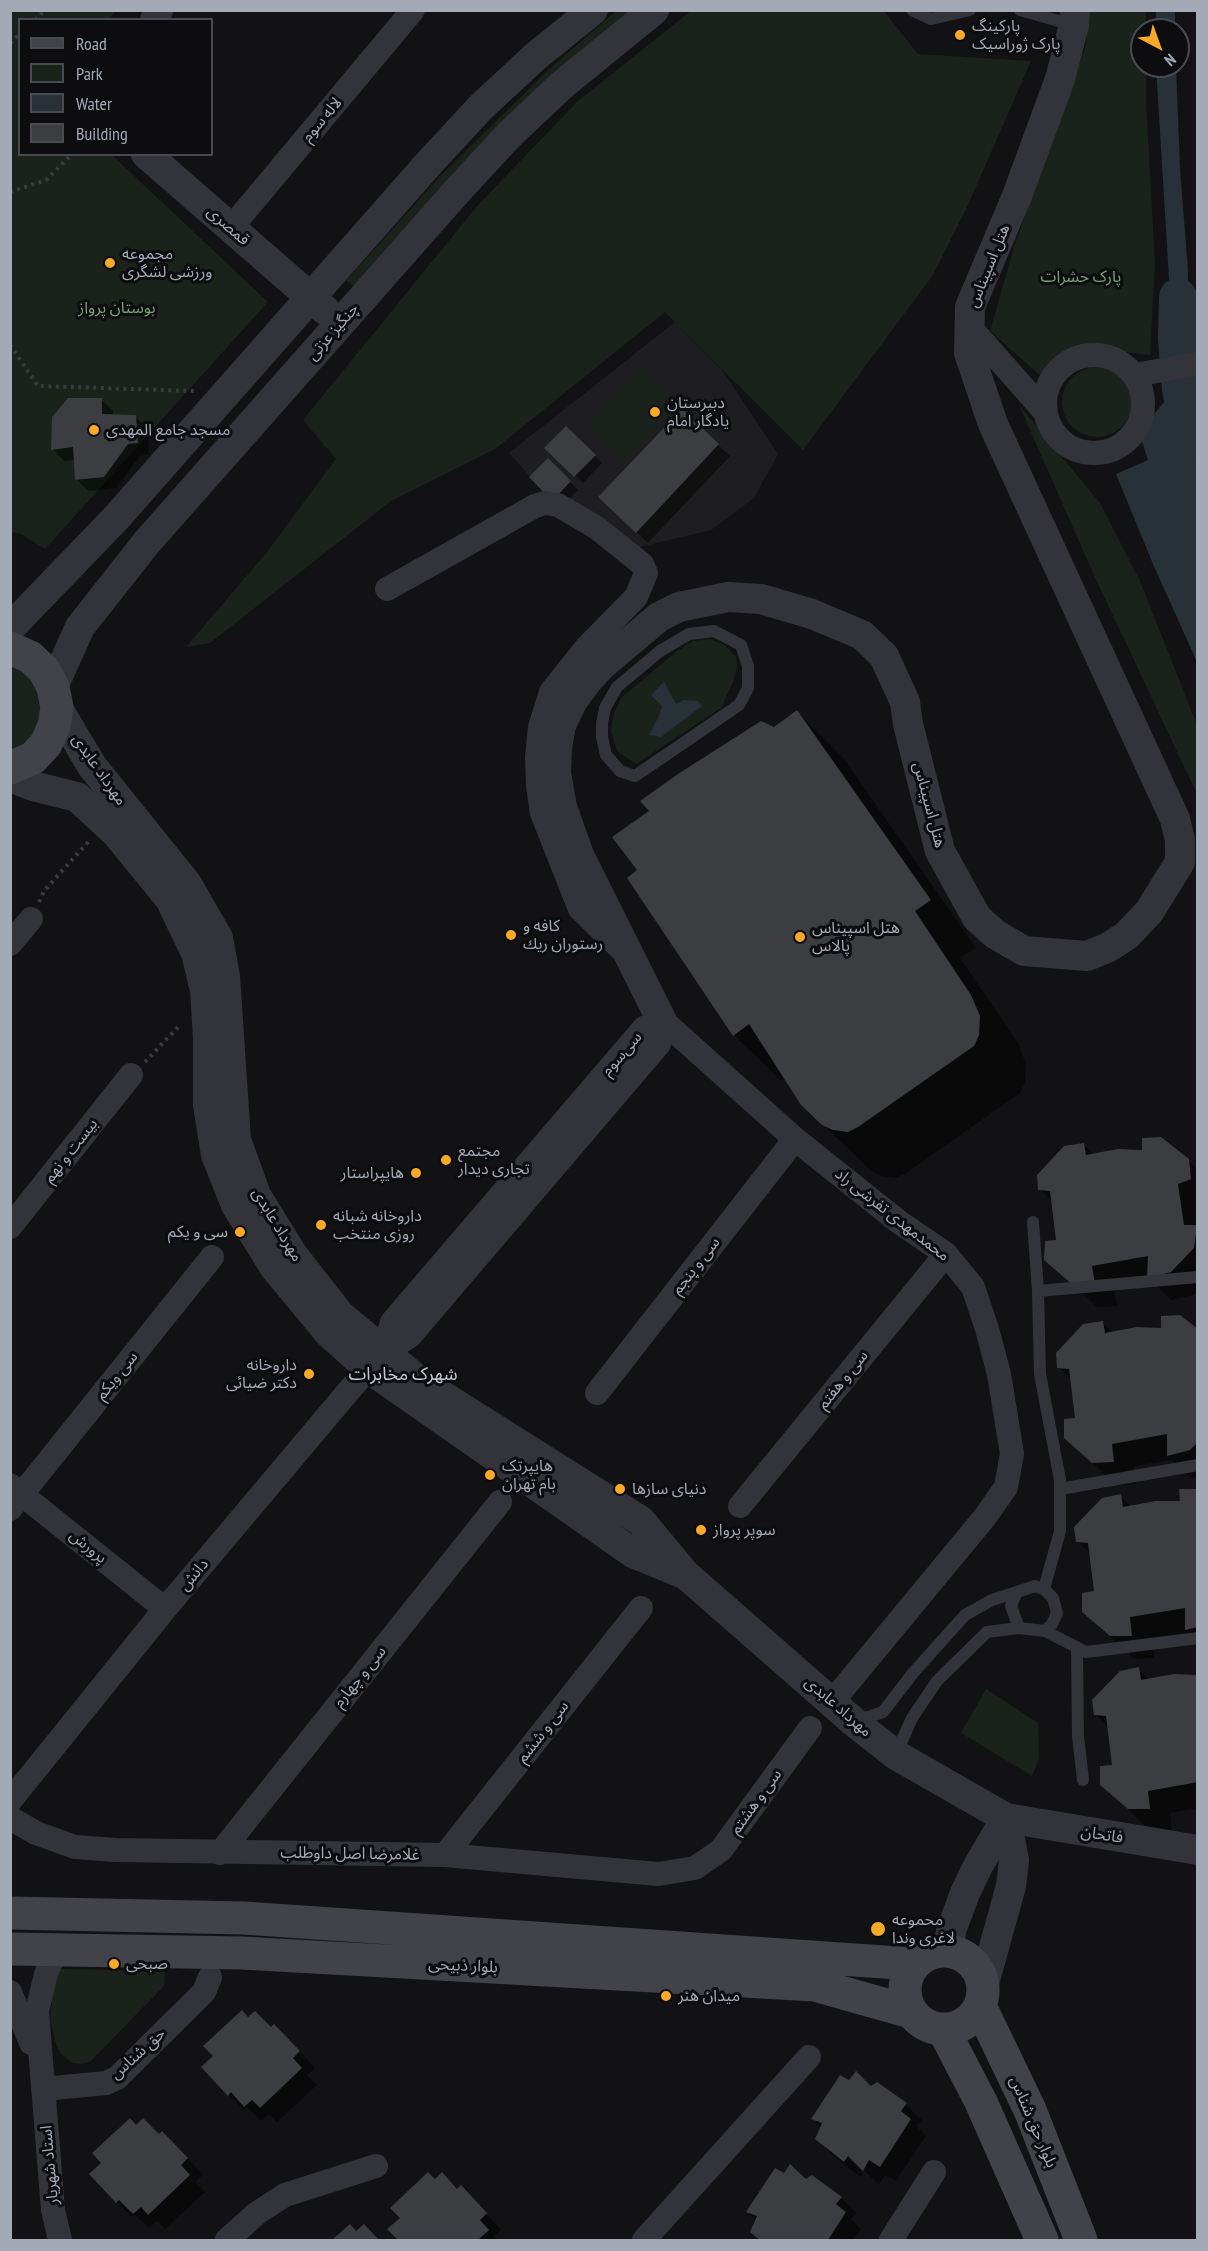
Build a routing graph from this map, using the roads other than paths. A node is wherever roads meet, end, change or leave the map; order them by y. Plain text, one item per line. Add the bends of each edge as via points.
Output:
1 (413, 10) edge
2 (593, 10) edge
3 (654, 10) edge
4 (912, 10) edge
5 (970, 10) edge
6 (1020, 10) edge
7 (1068, 15) edge
8 (148, 156) edge
9 (230, 229) junction
10 (311, 297) junction
11 (341, 323) junction
12 (970, 327) junction
13 (1197, 364) edge
14 (1134, 375) junction
15 (1045, 412) junction
16 (387, 589) dead end
17 (10, 628) edge
18 (653, 640) junction
19 (10, 648) edge
20 (611, 674) junction
21 (55, 697) junction
22 (10, 768) edge
23 (10, 777) edge
24 (31, 919) dead end
25 (10, 944) edge
26 (628, 956) junction
27 (660, 1019) junction
28 (131, 1075) road end
29 (795, 1139) junction
30 (1033, 1222) dead end
31 (10, 1227) edge
32 (946, 1254) junction
33 (212, 1257) dead end
34 (1197, 1277) edge
35 (1038, 1291) junction
36 (376, 1361) junction
37 (597, 1393) dead end
38 (1197, 1465) edge
39 (1060, 1489) junction
40 (14, 1496) edge
41 (500, 1502) dead end
42 (740, 1506) dead end
43 (1044, 1588) junction
44 (1017, 1592) junction
45 (641, 1608) dead end
46 (165, 1609) junction
47 (1019, 1628) junction
48 (1044, 1631) junction
49 (1197, 1638) edge
50 (1077, 1647) junction
51 (832, 1702) junction
52 (854, 1722) junction
53 (810, 1728) dead end
54 (896, 1755) junction
55 (1083, 1780) dead end
56 (10, 1801) edge
57 (10, 1818) edge
58 (1006, 1818) junction
59 (1197, 1850) edge
60 (220, 1853) junction
61 (445, 1855) junction
62 (694, 1868) joint
63 (10, 1912) edge
64 (10, 1949) edge
65 (56, 1950) junction
66 (947, 1950) junction
67 (913, 1964) junction
68 (210, 1977) dead end
69 (10, 1992) edge
70 (982, 1996) junction
71 (911, 2012) junction
72 (944, 2029) junction
73 (809, 2057) dead end
74 (43, 2089) junction
75 (376, 2166) dead end
76 (934, 2172) dead end
77 (60, 2241) edge
78 (227, 2241) edge
79 (644, 2241) edge
80 (891, 2241) edge
81 (1042, 2241) edge
82 (1081, 2241) edge

1 - 9 street, لاله سوم
2 - 10 street via 481,107
3 - 11 street, چنگیز عزتی via 562,85 509,135
4 - 5 lane via 931,19
6 - 7 lane
7 - 12 street, هتل اسپیناس via 1060,79 970,307
8 - 9 street, قمصری
9 - 10 street, قمصری
10 - 11 street, قمصری
10 - 17 street via 117,517
11 - 21 street, چنگیز عزتی via 147,542 80,627
12 - 15 street
12 - 18 street, هتل اسپیناس via 969,353 993,424 1175,819 1180,862 1149,912 1126,936 1087,956 1024,951 976,918 940,850 897,681 884,656 862,635 761,599 728,597 679,607 660,617
13 - 14 street
14 - 15 street via 1107,356 1074,359 1050,381
14 - 15 street via 1141,390 1140,421 1119,446 1105,452 1089,453 1060,440 1050,428
16 - 26 street via 545,503 558,505 597,528 642,564 646,573 636,597 586,648 551,692 540,727 537,758 542,813 580,909
18 - 20 street, هتل اسپیناس
18 - 20 lane via 714,631 741,645 748,666 748,688 739,705 635,776 620,771 606,754 602,737
19 - 21 main road via 30,657 44,670
20 - 26 street, هتل اسپیناس via 588,680 572,702 556,747 556,773 562,807 579,855
21 - 22 main road via 54,726 46,744 33,758
21 - 36 street, مهرداد عابدی via 92,766 187,884 218,938 225,976 236,1140 256,1195 293,1255
23 - 36 street, مهرداد عابدی via 77,797 116,833 170,899 195,952 204,990 208,1105 216,1155 236,1206 276,1268 328,1332
24 - 25 street
26 - 27 street, هتل اسپیناس
27 - 29 street, محمدمهدی تفرشی راد
27 - 36 street, سی‌سوم via 644,1028 392,1322
28 - 31 street, بیست و نهم
29 - 32 street, محمدمهدی تفرشی راد via 898,1222
29 - 37 street, سی و پنجم
30 - 35 lane
32 - 42 street, سی و هفتم
32 - 51 street, محمدمهدی تفرشی راد via 973,1287 999,1374 1012,1454 1006,1487
33 - 40 street, سی ویکم
34 - 35 lane
35 - 39 lane via 1040,1374
36 - 46 street, دانش
36 - 51 street, مهرداد عابدی via 419,1381 641,1521 685,1574
38 - 39 lane
39 - 43 lane via 1060,1531
40 - 46 street, پرورش
41 - 60 street, سی و چهارم
43 - 44 lane via 1035,1586
43 - 48 lane via 1057,1613
44 - 47 lane via 1011,1606
44 - 52 lane via 965,1615 883,1712
45 - 61 street, سی و ششم
46 - 56 street, دانش
47 - 48 lane
47 - 54 lane via 987,1632 937,1681 912,1718
48 - 50 lane
49 - 50 lane via 1086,1652
50 - 55 lane via 1078,1736
51 - 52 street, مهرداد عابدی
52 - 54 street, مهرداد عابدی
53 - 62 street, سی و هشتم via 721,1850
54 - 58 street, مهرداد عابدی
57 - 60 street, غلامرضا اصل داوطلب via 36,1833 75,1847
58 - 59 street, فاتحان
58 - 66 street via 965,1893
58 - 70 street via 1014,1860 1011,1886
60 - 61 street, غلامرضا اصل داوطلب
61 - 62 street, غلامرضا اصل داوطلب via 658,1874
63 - 67 main road, بلوار ذبیحی via 244,1918
64 - 65 main road, بلوار ذبیحی
65 - 71 main road, بلوار ذبیحی via 242,1953 815,1985
65 - 74 street, استاد شهریار via 37,2011
66 - 67 main road via 929,1953
66 - 70 main road via 965,1956 978,1969
67 - 71 main road via 905,1980 904,1996
68 - 74 street, حق شناس via 204,1992 117,2078 106,2083
69 - 74 street, استاد شهریار via 29,2033
70 - 72 main road via 971,2018
70 - 82 main road, بلوار حق شناس
71 - 72 main road via 919,2021
72 - 81 main road
73 - 79 street
74 - 77 street, استاد شهریار via 53,2211
75 - 78 street via 285,2195 257,2213
76 - 80 street

